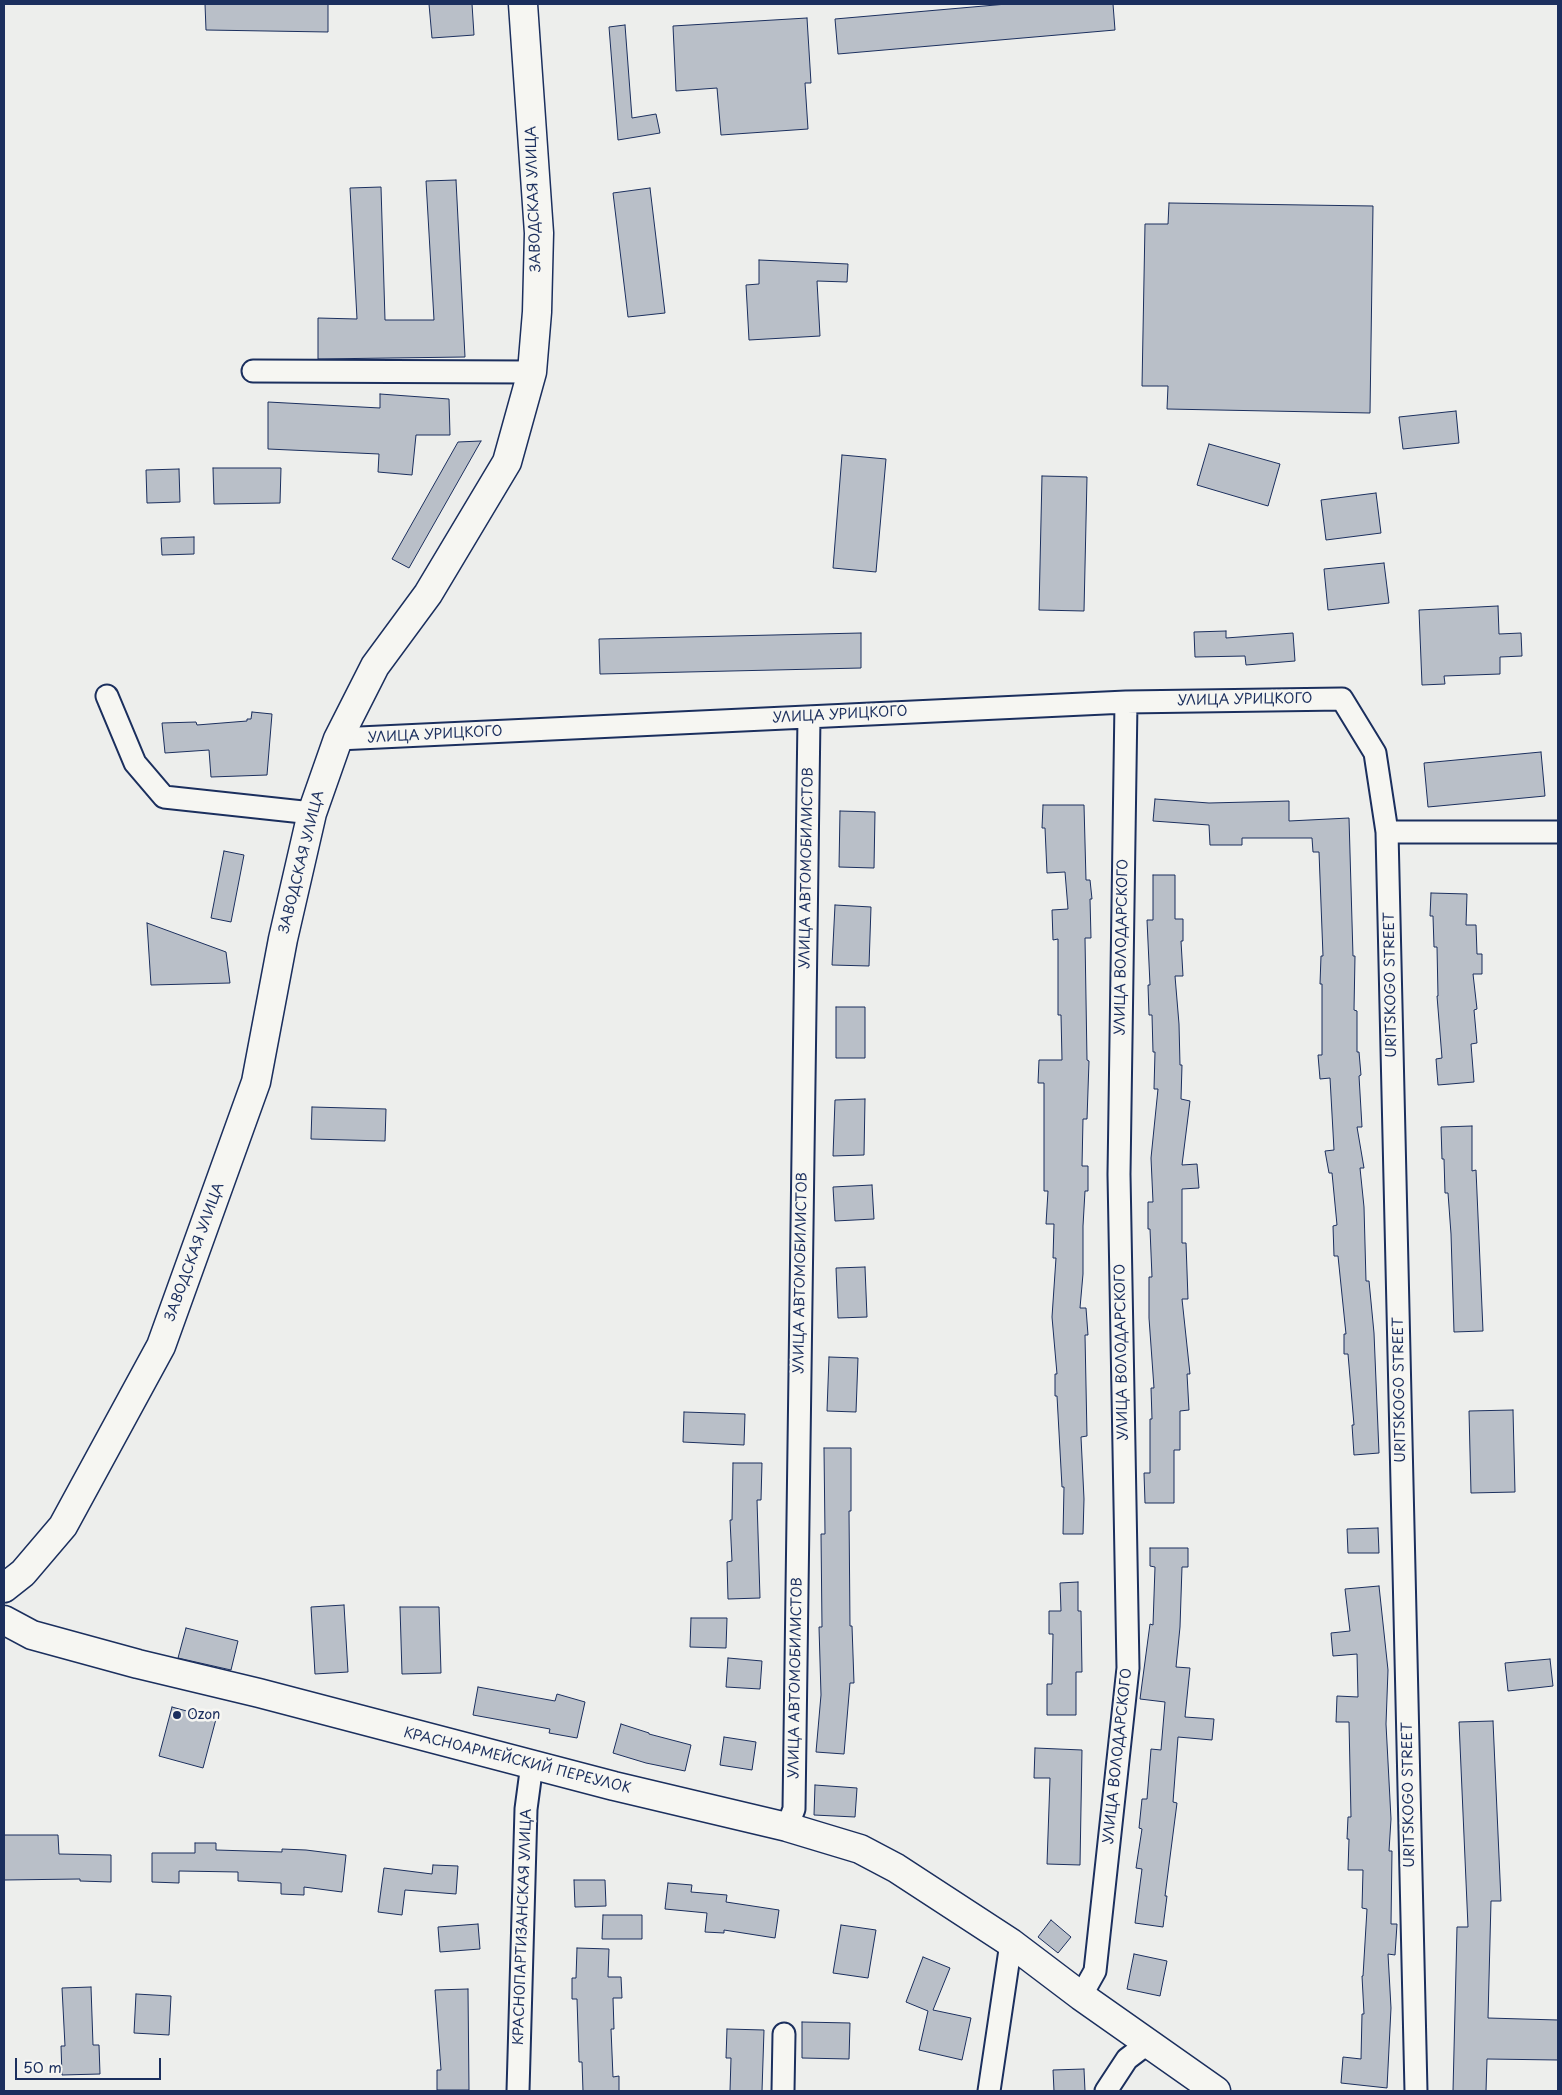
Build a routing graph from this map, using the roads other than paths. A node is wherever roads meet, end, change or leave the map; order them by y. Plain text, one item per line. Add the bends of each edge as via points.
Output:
1 (523, 4) edge
2 (253, 371) dead end
3 (532, 372) junction
4 (107, 696) dead end
5 (1126, 702) junction
6 (809, 717) junction
7 (338, 739) junction
8 (312, 813) junction
9 (1387, 832) junction
10 (1558, 832) edge
11 (4, 1588) edge
12 (4, 1620) edge
13 (532, 1764) junction
14 (787, 1827) junction
15 (1011, 1943) junction
16 (1081, 1996) junction
17 (784, 2034) dead end
18 (1148, 2043) junction
19 (518, 2091) edge
20 (783, 2091) edge
21 (989, 2091) edge
22 (1106, 2091) edge
23 (1216, 2091) edge
24 (1416, 2091) edge

1 - 3 main road, ЗАВОДСКАЯ УЛИЦА via 539,232
2 - 3 street
3 - 7 main road, ЗАВОДСКАЯ УЛИЦА via 508,462 428,594 375,666
4 - 8 street via 135,764 164,797
5 - 6 street, УЛИЦА УРИЦКОГО
5 - 9 street, УЛИЦА УРИЦКОГО via 1342,699 1375,753
5 - 16 street, УЛИЦА ВОЛОДАРСКОГО via 1119,1174 1128,1668 1095,1971
6 - 7 street, УЛИЦА УРИЦКОГО
6 - 14 street, УЛИЦА АВТОМОБИЛИСТОВ via 794,1809
7 - 8 main road, ЗАВОДСКАЯ УЛИЦА
8 - 11 main road, ЗАВОДСКАЯ УЛИЦА via 283,939 256,1082 161,1346 63,1526 23,1573
9 - 10 street
9 - 24 street, URITSKOGO STREET
12 - 13 main road, КРАСНОАРМЕЙСКИЙ ПЕРЕУЛОК via 32,1635 138,1664
13 - 14 main road, КРАСНОАРМЕЙСКИЙ ПЕРЕУЛОК
13 - 19 street, КРАСНОПАРТИЗАНСКАЯ УЛИЦА via 526,1809
14 - 15 main road, КРАСНОАРМЕЙСКИЙ ПЕРЕУЛОК via 860,1849 896,1868
15 - 16 main road, КРАСНОАРМЕЙСКИЙ ПЕРЕУЛОК
15 - 21 street
16 - 18 main road, КРАСНОАРМЕЙСКИЙ ПЕРЕУЛОК
17 - 20 street
18 - 22 street via 1127,2059
18 - 23 main road, КРАСНОАРМЕЙСКИЙ ПЕРЕУЛОК

